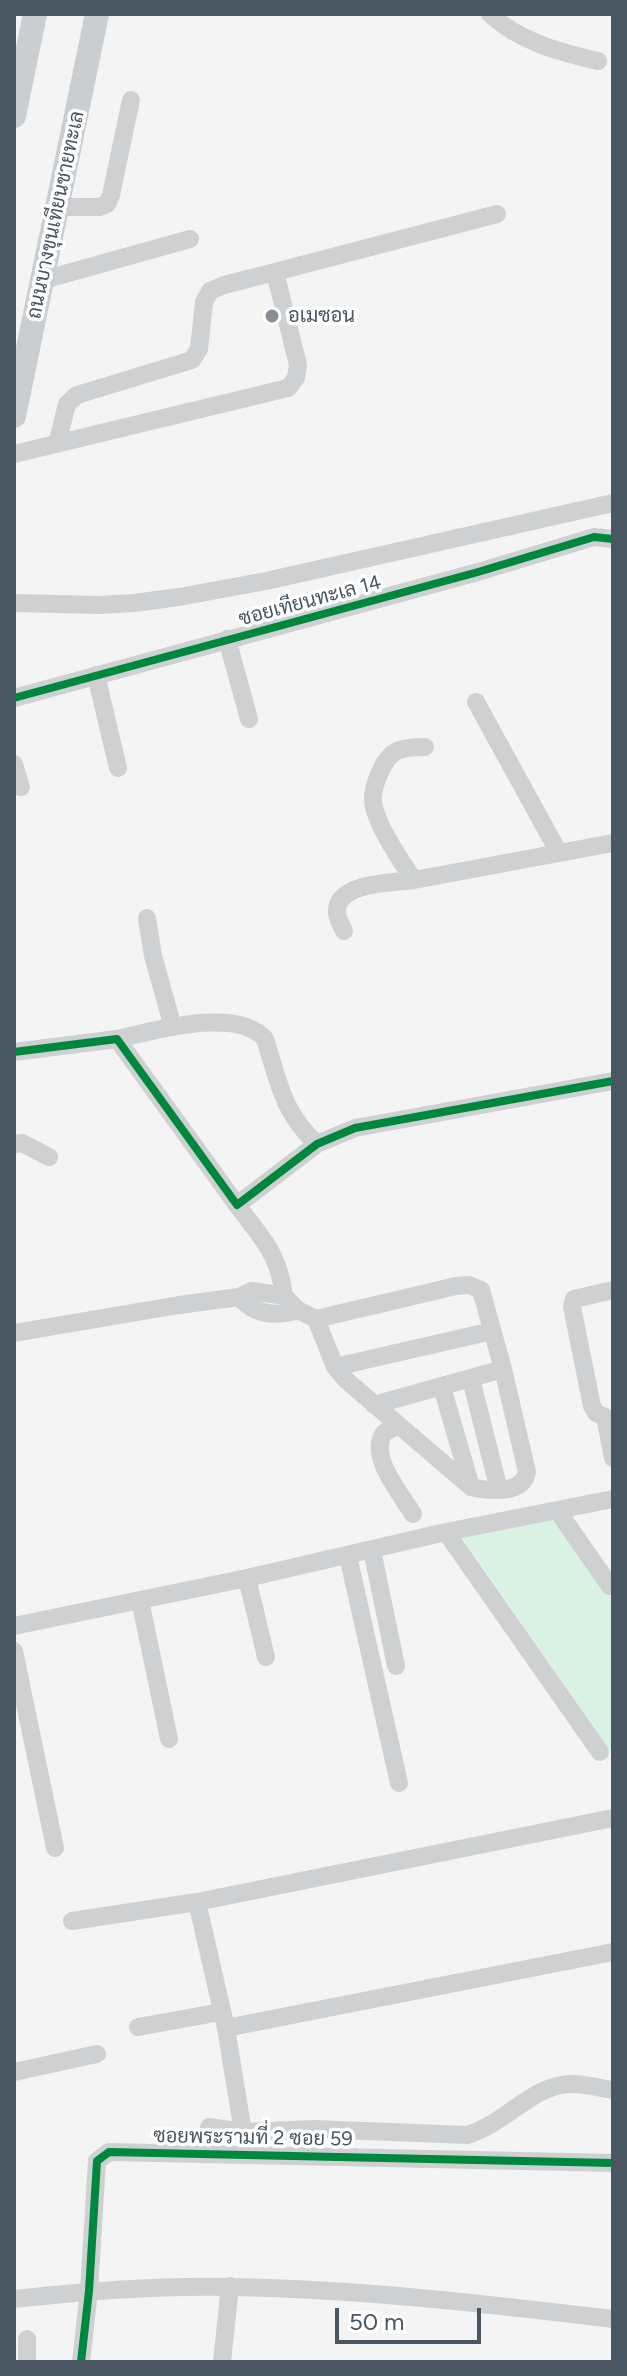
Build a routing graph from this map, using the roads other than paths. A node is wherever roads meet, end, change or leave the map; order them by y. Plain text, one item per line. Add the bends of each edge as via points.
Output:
1 (35, 14) edge
2 (97, 14) edge
3 (490, 14) edge
4 (598, 61) dead end
5 (131, 100) dead end
6 (14, 116) edge
7 (58, 207) junction
8 (497, 214) dead end
9 (190, 239) dead end
10 (275, 272) junction
11 (43, 280) junction
12 (14, 416) edge
13 (57, 444) junction
14 (14, 454) edge
15 (613, 503) edge
16 (613, 539) edge
17 (14, 603) edge
18 (227, 639) junction
19 (96, 675) junction
20 (14, 698) edge
21 (476, 702) dead end
22 (249, 719) dead end
23 (425, 747) dead end
24 (14, 764) edge
25 (118, 768) dead end
26 (21, 787) dead end
27 (613, 843) edge
28 (559, 853) junction
29 (414, 880) junction
30 (147, 918) dead end
31 (344, 931) dead end
32 (173, 1027) junction
33 (117, 1039) junction
34 (14, 1052) edge
35 (613, 1081) edge
36 (14, 1144) edge
37 (317, 1144) junction
38 (49, 1157) dead end
39 (237, 1205) junction
40 (613, 1290) edge
41 (291, 1303) junction
42 (316, 1319) junction
43 (492, 1331) junction
44 (14, 1333) edge
45 (335, 1367) junction
46 (503, 1369) junction
47 (471, 1379) junction
48 (442, 1387) junction
49 (374, 1405) junction
50 (609, 1416) edge
51 (397, 1425) junction
52 (457, 1442) junction
53 (426, 1450) junction
54 (613, 1458) edge
55 (471, 1487) junction
56 (499, 1490) junction
57 (613, 1499) edge
58 (557, 1510) junction
59 (413, 1514) dead end
60 (446, 1532) junction
61 (372, 1550) junction
62 (348, 1556) junction
63 (247, 1578) junction
64 (610, 1586) dead end
65 (140, 1600) junction
66 (14, 1626) edge
67 (14, 1651) edge
68 (266, 1657) dead end
69 (396, 1666) dead end
70 (169, 1739) dead end
71 (600, 1752) dead end
72 (399, 1783) dead end
73 (613, 1818) edge
74 (55, 1848) dead end
75 (197, 1902) junction
76 (72, 1921) dead end
77 (613, 1952) edge
78 (223, 2020) junction
79 (138, 2027) dead end
80 (97, 2054) dead end
81 (14, 2072) edge
82 (613, 2090) edge
83 (209, 2127) dead end
84 (243, 2132) junction
85 (613, 2163) edge
86 (230, 2286) junction
87 (89, 2291) junction
88 (14, 2299) edge
89 (613, 2319) edge
90 (27, 2339) dead end
91 (27, 2362) edge
92 (81, 2362) edge
93 (222, 2362) edge

1 - 6 main road
2 - 7 main road, ถนนบางขุนเทียนชายทะเล
3 - 4 street via 541,45
5 - 7 street via 107,204
7 - 11 main road, ถนนบางขุนเทียนชายทะเล
8 - 10 street
9 - 11 street
10 - 13 street via 210,291 192,360 77,395 67,404
10 - 13 street via 298,365 288,388
11 - 12 main road, ถนนบางขุนเทียนชายทะเล
13 - 14 street
15 - 17 street via 179,597 134,603
16 - 18 street, ซอยเทียนทะเล 14 via 594,537
18 - 19 street, ซอยเทียนทะเล 14
18 - 22 street
19 - 20 street, ซอยเทียนทะเล 14
19 - 25 street
21 - 28 street
23 - 29 street via 397,748 387,757 373,799 376,814
24 - 26 street
27 - 28 street
28 - 29 street
29 - 31 street via 351,889 338,907
30 - 32 street
32 - 33 street
32 - 37 street via 206,1022 242,1024 259,1031 289,1113
33 - 34 street
33 - 39 street
35 - 37 street via 355,1128
36 - 38 street
37 - 39 street
39 - 41 street via 276,1258
40 - 50 street via 580,1296 572,1307 592,1406 596,1413
41 - 42 street
41 - 44 street via 252,1291
42 - 43 street via 469,1285 481,1290
42 - 45 street
43 - 45 street
43 - 46 street
45 - 49 street
46 - 47 street
46 - 56 street via 527,1472 521,1485
47 - 48 street
47 - 56 street
48 - 49 street
48 - 52 street
49 - 51 street
50 - 54 street
51 - 53 street
51 - 59 street via 384,1433 379,1446 382,1462
52 - 53 street
52 - 55 street
53 - 55 street
55 - 56 street
57 - 58 street
58 - 60 street
58 - 64 street
60 - 61 street
60 - 71 street
61 - 62 street
61 - 69 street
62 - 63 street
62 - 72 street
63 - 65 street
63 - 68 street
65 - 66 street
65 - 70 street
67 - 74 street
73 - 75 street
75 - 76 street
75 - 78 street
77 - 78 street
78 - 79 street
78 - 84 street
80 - 81 street
82 - 84 street via 567,2084 551,2088 467,2135
83 - 84 street
85 - 87 street, ซอยพระรามที่ 2 ซอย 59 via 109,2152 97,2161
86 - 87 street
86 - 89 street via 469,2302
86 - 93 street
87 - 88 street
87 - 92 street, ซอยพระรามที่ 2 ซอย 59
90 - 91 street

